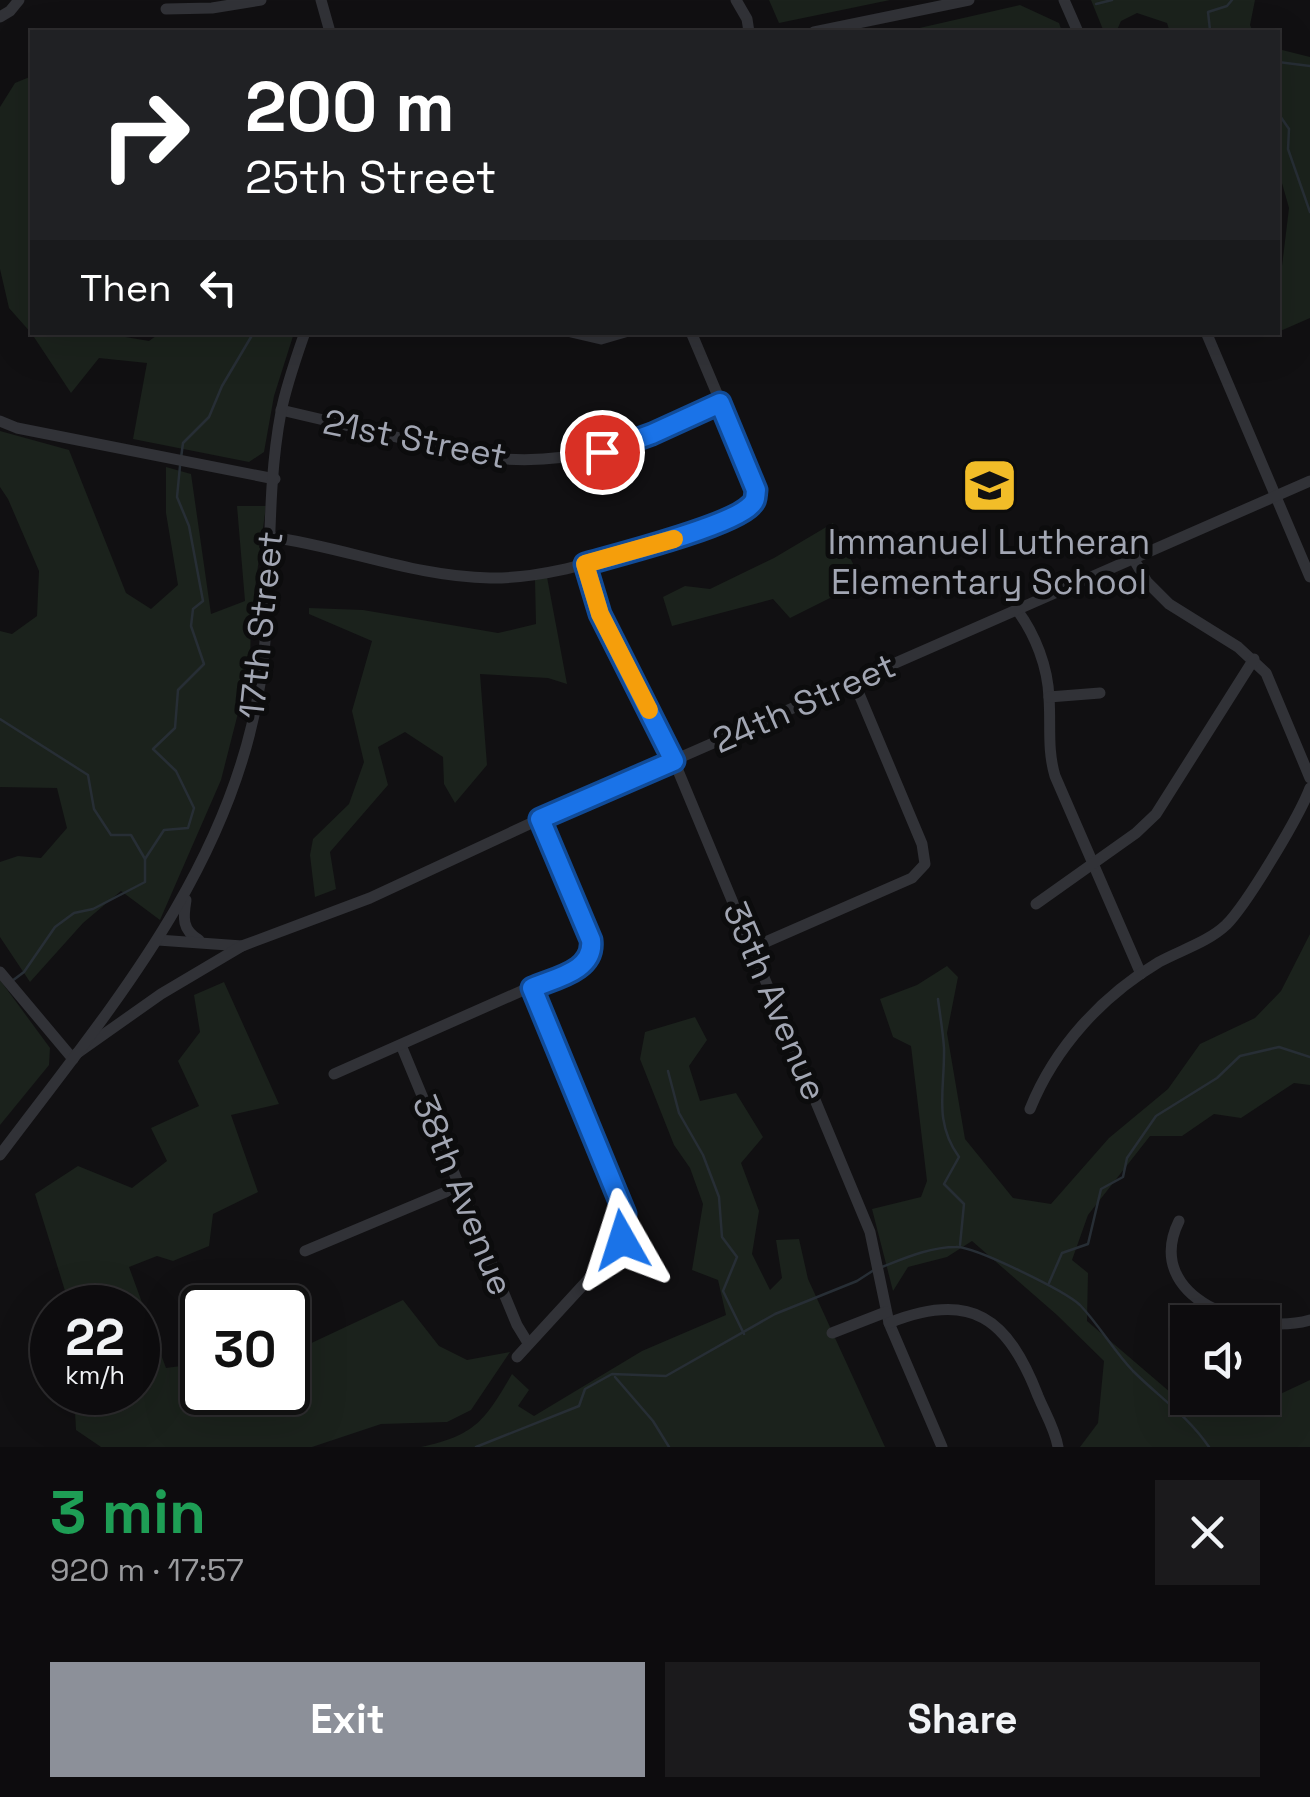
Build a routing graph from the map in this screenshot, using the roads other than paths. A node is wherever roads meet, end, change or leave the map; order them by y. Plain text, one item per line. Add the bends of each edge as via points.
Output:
1 (20, 0) edge
2 (261, 0) edge
3 (321, 0) edge
4 (736, 0) edge
5 (969, 0) edge
6 (1064, 0) edge
7 (166, 9) dead end
8 (0, 17) edge
9 (329, 30) edge
10 (749, 30) edge
11 (824, 30) edge
12 (1077, 30) edge
13 (304, 335) edge
14 (588, 335) edge
15 (618, 335) edge
16 (692, 335) edge
17 (1207, 335) edge
18 (720, 403) junction
19 (281, 410) junction
20 (0, 421) edge
21 (275, 479) junction
22 (1310, 481) edge
23 (1276, 496) junction
24 (271, 537) junction
25 (1134, 558) junction
26 (585, 564) junction
27 (1310, 577) edge
28 (1017, 610) junction
29 (1254, 659) junction
30 (854, 682) junction
31 (1100, 693) dead end
32 (1050, 697) junction
33 (674, 761) junction
34 (1310, 778) edge
35 (1310, 788) edge
36 (540, 819) junction
37 (1092, 864) junction
38 (188, 890) junction
39 (1036, 904) dead end
40 (158, 940) junction
41 (212, 944) junction
42 (242, 946) junction
43 (752, 948) junction
44 (0, 972) edge
45 (1141, 974) junction
46 (532, 988) junction
47 (401, 1045) junction
48 (74, 1056) junction
49 (334, 1074) dead end
50 (1030, 1109) dead end
51 (0, 1156) edge
52 (460, 1186) junction
53 (1179, 1221) dead end
54 (305, 1252) dead end
55 (888, 1317) junction
56 (1310, 1320) edge
57 (832, 1334) dead end
58 (528, 1343) junction
59 (516, 1357) dead end
60 (942, 1447) edge
61 (1058, 1447) edge

1 - 8 street
2 - 7 street
3 - 9 street
4 - 10 street
5 - 11 street
6 - 12 street
13 - 19 street, 17th Street
14 - 15 street
16 - 18 street
17 - 23 street
18 - 19 street, 21st Street via 602,452 530,460 472,455
18 - 26 street via 756,486 755,498 740,513 695,531
19 - 21 street, 17th Street
20 - 21 street
21 - 24 street, 17th Street
22 - 23 street, 24th Street
23 - 25 street, 24th Street
23 - 27 street
24 - 26 street via 461,576 508,578
24 - 38 street, 17th Street via 268,625 252,724 224,814
25 - 28 street, 24th Street
25 - 29 street via 1169,604
26 - 33 street, 35th Avenue via 600,614
28 - 30 street, 24th Street
28 - 32 street via 1041,655
29 - 34 street via 1272,682
29 - 37 street via 1165,802
30 - 33 street, 24th Street
30 - 43 street via 922,844 924,868
31 - 32 street
32 - 37 street via 1050,760
33 - 36 street, 24th Street
33 - 43 street, 35th Avenue
35 - 45 street via 1224,927
36 - 42 street, 24th Street via 370,898
36 - 46 street via 591,940 591,957
37 - 39 street
37 - 45 street
38 - 40 street, 17th Street
38 - 41 street via 186,928
40 - 41 street, 24th Street
40 - 48 street, 17th Street
41 - 42 street, 24th Street
42 - 48 street, 24th Street
43 - 55 street, 35th Avenue via 870,1232
44 - 48 street
45 - 50 street via 1078,1030
46 - 47 street
46 - 58 street via 626,1222 618,1247
47 - 49 street
47 - 52 street, 38th Avenue
48 - 51 street, 24th Street
52 - 54 street
52 - 58 street, 38th Avenue
53 - 56 street via 1170,1239 1172,1262 1198,1300 1241,1319
55 - 57 street
55 - 60 street, 35th Avenue
55 - 61 street via 942,1308 976,1314 1014,1345 1039,1380
58 - 59 street

